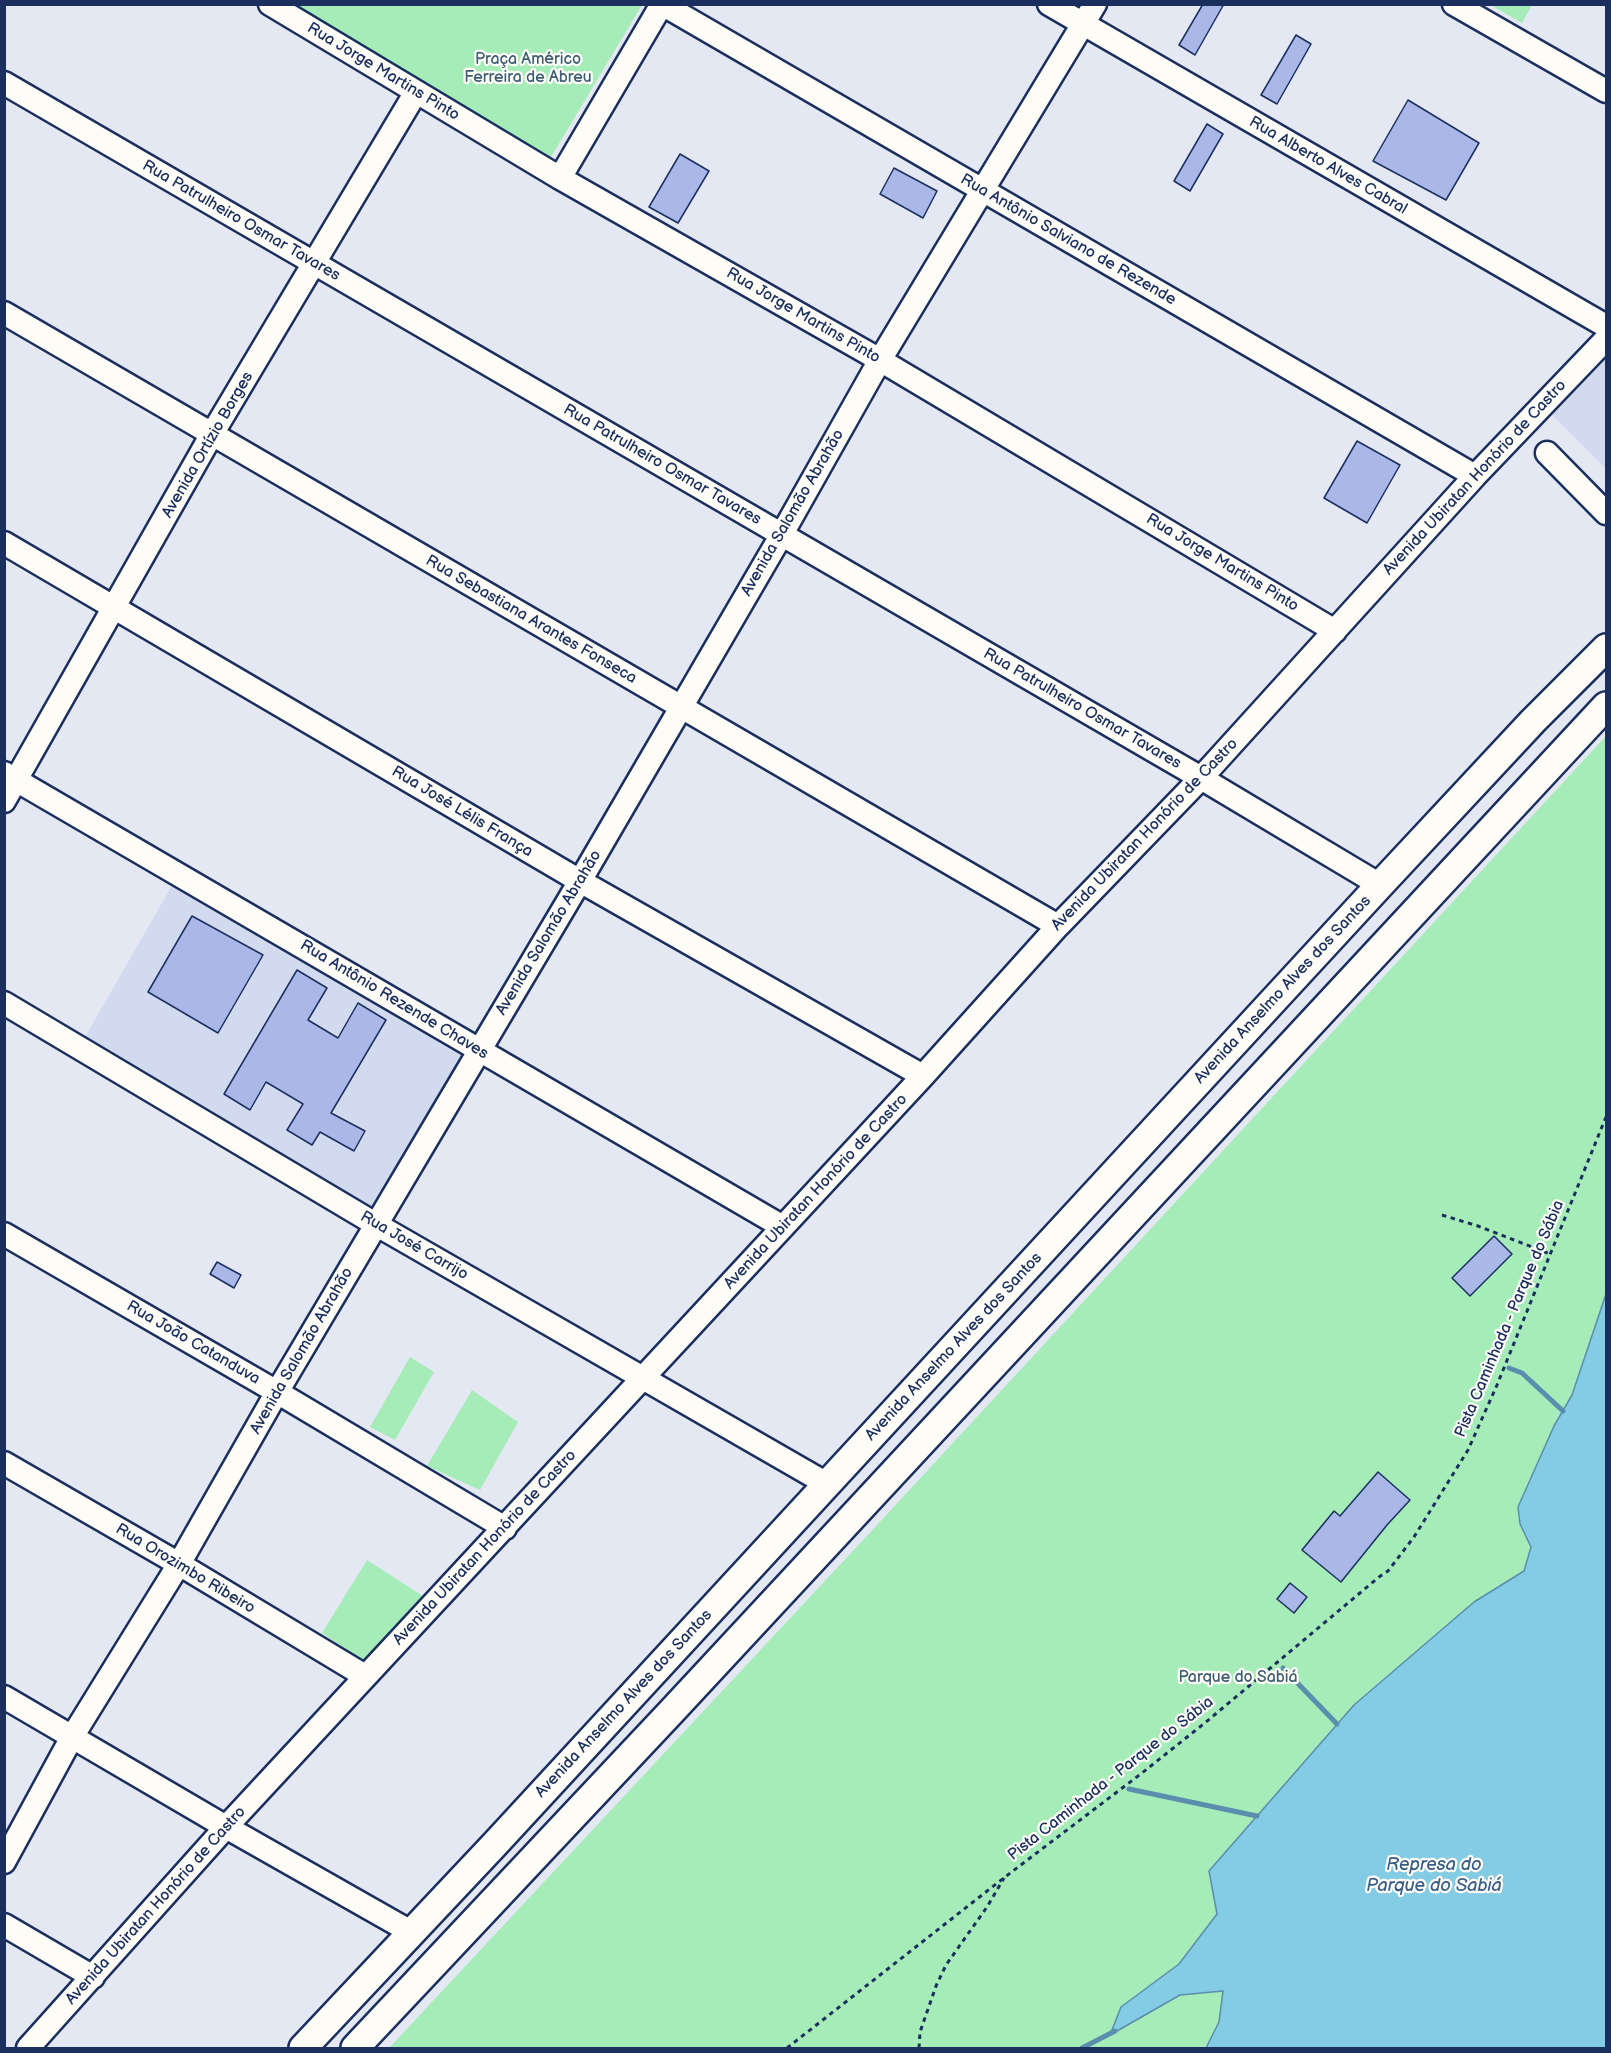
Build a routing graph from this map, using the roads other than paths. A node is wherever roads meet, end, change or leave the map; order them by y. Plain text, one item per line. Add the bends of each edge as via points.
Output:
1 (270, 4) edge
2 (662, 4) edge
3 (1049, 4) edge
4 (1095, 4) edge
5 (1454, 4) edge
6 (1083, 25) junction
7 (4, 83) edge
8 (1606, 91) edge
9 (416, 92) junction
10 (560, 178) junction
11 (982, 190) junction
12 (315, 264) junction
13 (4, 312) edge
14 (1606, 326) edge
15 (1606, 339) edge
16 (880, 360) junction
17 (212, 435) junction
18 (1547, 453) dead end
19 (1474, 476) junction
20 (1606, 513) edge
21 (782, 534) junction
22 (4, 543) edge
23 (116, 607) junction
24 (1335, 631) junction
25 (1606, 648) edge
26 (1606, 706) edge
27 (681, 708) junction
28 (11, 776) edge
29 (1201, 778) junction
30 (4, 801) edge
31 (580, 881) junction
32 (1380, 885) junction
33 (1058, 926) junction
34 (4, 1002) edge
35 (479, 1050) junction
36 (923, 1076) junction
37 (376, 1225) junction
38 (783, 1227) junction
39 (4, 1234) edge
40 (644, 1378) junction
41 (277, 1392) junction
42 (4, 1463) edge
43 (827, 1484) junction
44 (505, 1528) junction
45 (179, 1564) junction
46 (365, 1676) junction
47 (644, 1682) junction
48 (4, 1697) edge
49 (672, 1711) junction
50 (606, 1724) junction
51 (72, 1737) junction
52 (627, 1756) junction
53 (226, 1827) junction
54 (4, 1862) edge
55 (4, 1925) edge
56 (411, 1932) junction
57 (93, 1977) junction
58 (28, 2049) edge
59 (303, 2049) edge
60 (355, 2049) edge

1 - 9 street, Rua Jorge Martins Pinto
2 - 10 street
2 - 11 street, Rua Antônio Salviano de Rezende
3 - 6 street, Rua Alberto Alves Cabral
4 - 6 street, Avenida Salomão Abrahão
5 - 8 street
6 - 11 street, Avenida Salomão Abrahão
6 - 14 street, Rua Alberto Alves Cabral
7 - 12 street, Rua Patrulheiro Osmar Tavares
9 - 10 street, Rua Jorge Martins Pinto
9 - 12 street, Avenida Ortízio Borges
10 - 16 street, Rua Jorge Martins Pinto
11 - 16 street, Avenida Salomão Abrahão
11 - 19 street, Rua Antônio Salviano de Rezende
12 - 17 street, Avenida Ortízio Borges
12 - 21 street, Rua Patrulheiro Osmar Tavares
13 - 17 street, Rua Sebastiana Arantes Fonseca
15 - 19 street, Avenida Ubiratan Honório de Castro
16 - 21 street, Avenida Salomão Abrahão
16 - 24 street, Rua Jorge Martins Pinto
17 - 23 street, Avenida Ortízio Borges
17 - 27 street, Rua Sebastiana Arantes Fonseca
18 - 20 street
19 - 24 street, Avenida Ubiratan Honório de Castro
21 - 27 street, Avenida Salomão Abrahão
21 - 29 street, Rua Patrulheiro Osmar Tavares
22 - 23 street, Rua José Lélis França
23 - 28 street, Avenida Ortízio Borges
23 - 31 street, Rua José Lélis França
24 - 29 street, Avenida Ubiratan Honório de Castro
25 - 32 main road, Avenida Anselmo Alves dos Santos
26 - 49 main road
27 - 31 street, Avenida Salomão Abrahão
27 - 33 street, Rua Sebastiana Arantes Fonseca
28 - 30 street, Avenida Ortízio Borges
28 - 35 street, Rua Antônio Rezende Chaves
29 - 32 street, Rua Patrulheiro Osmar Tavares
29 - 33 street, Avenida Ubiratan Honório de Castro
31 - 35 street, Avenida Salomão Abrahão
31 - 36 street, Rua José Lélis França
32 - 43 main road, Avenida Anselmo Alves dos Santos
33 - 36 street, Avenida Ubiratan Honório de Castro
34 - 37 street, Rua José Carrijo
35 - 37 street, Avenida Salomão Abrahão
35 - 38 street, Rua Antônio Rezende Chaves
36 - 38 street, Avenida Ubiratan Honório de Castro
37 - 40 street, Rua José Carrijo
37 - 41 street, Avenida Salomão Abrahão
38 - 40 street, Avenida Ubiratan Honório de Castro
39 - 41 street, Rua João Catanduva
40 - 43 street, Rua José Carrijo
40 - 44 street, Avenida Ubiratan Honório de Castro
41 - 44 street, Rua João Catanduva
41 - 45 street, Avenida Salomão Abrahão
42 - 45 street, Rua Orozimbo Ribeiro
43 - 47 main road, Avenida Anselmo Alves dos Santos
44 - 46 street, Avenida Ubiratan Honório de Castro
45 - 46 street, Rua Orozimbo Ribeiro
45 - 51 street, Avenida Salomão Abrahão
46 - 53 street, Avenida Ubiratan Honório de Castro
47 - 49 main road
47 - 50 main road, Avenida Anselmo Alves dos Santos
48 - 51 street
49 - 52 main road
50 - 52 main road via 625,1740
50 - 56 main road, Avenida Anselmo Alves dos Santos
51 - 53 street
51 - 54 street, Avenida Salomão Abrahão
52 - 60 main road
53 - 56 street
53 - 57 street, Avenida Ubiratan Honório de Castro
55 - 57 street
56 - 59 main road, Avenida Anselmo Alves dos Santos
57 - 58 street, Avenida Ubiratan Honório de Castro

